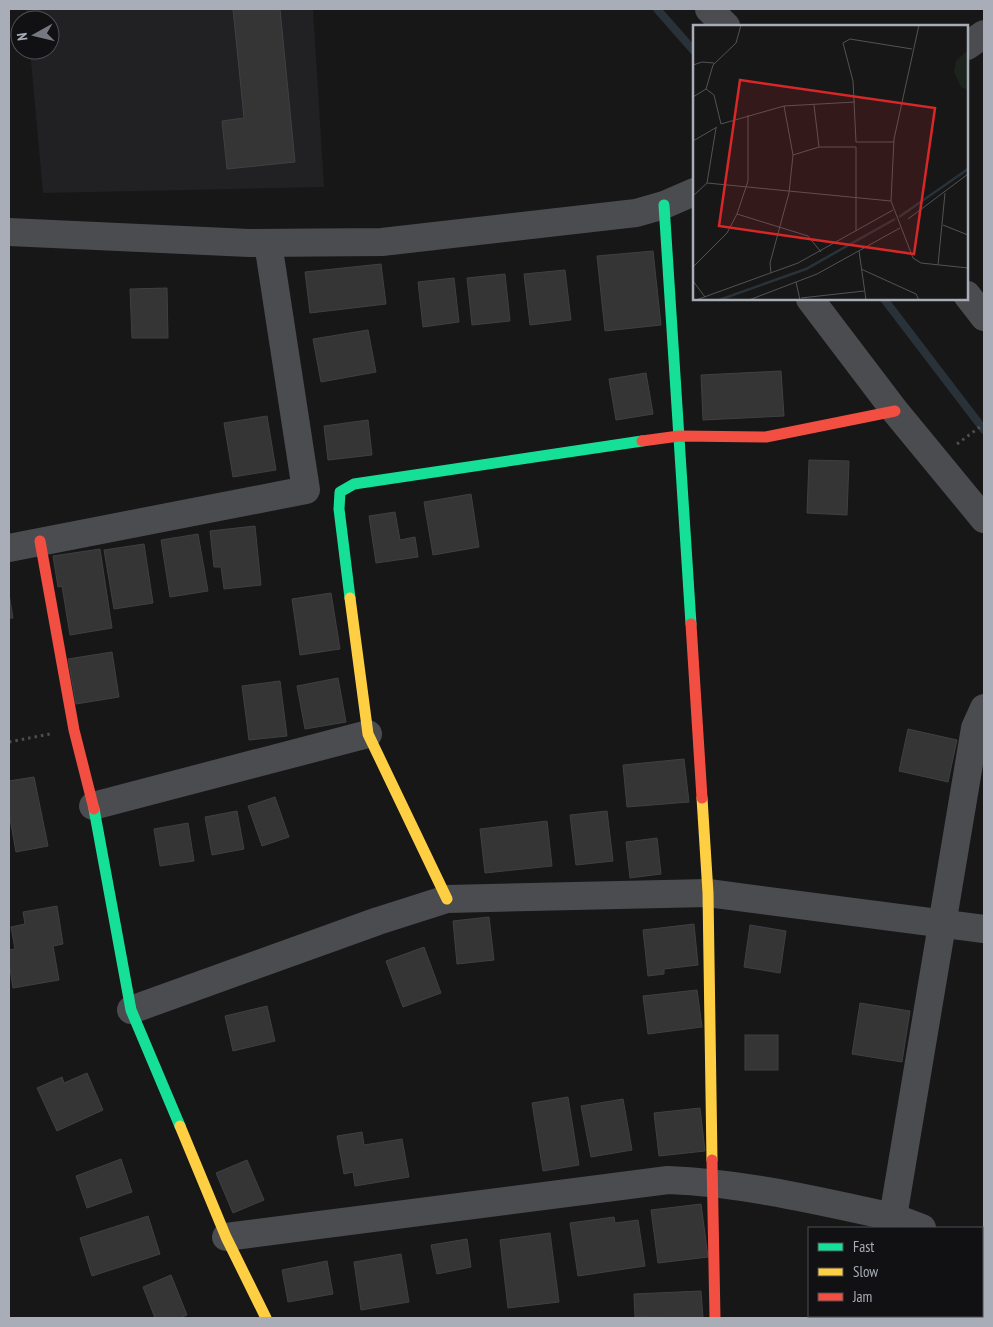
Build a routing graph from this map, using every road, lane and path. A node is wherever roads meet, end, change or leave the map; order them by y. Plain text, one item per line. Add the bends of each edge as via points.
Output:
1 (709, 9) edge
2 (725, 25) edge
3 (984, 34) edge
4 (968, 45) edge
5 (693, 192) edge
6 (664, 205) junction
7 (9, 232) edge
8 (268, 243) junction
9 (968, 296) edge
10 (811, 300) edge
11 (984, 317) edge
12 (895, 411) junction
13 (984, 424) edge
14 (679, 436) junction
15 (966, 438) dead end
16 (984, 518) edge
17 (40, 541) junction
18 (9, 548) edge
19 (984, 708) edge
20 (74, 730) junction
21 (368, 734) junction
22 (9, 742) edge
23 (93, 806) junction
24 (708, 893) junction
25 (448, 899) junction
26 (943, 924) junction
27 (984, 929) edge
28 (131, 1010) junction
29 (713, 1182) junction
30 (893, 1217) junction
31 (919, 1227) edge
32 (226, 1236) junction
33 (266, 1318) edge
34 (715, 1318) edge

1 - 2 street
3 - 4 street
5 - 6 street
6 - 8 street via 636,213 382,242
6 - 14 street
7 - 8 street
8 - 17 street via 306,490
9 - 11 street
10 - 12 street
12 - 14 street via 766,437
12 - 16 street
13 - 15 path
14 - 21 street via 354,484 340,492 339,509
14 - 24 street
17 - 18 street
17 - 20 street
19 - 26 street via 975,728
20 - 22 path
20 - 23 street
21 - 23 street
21 - 25 street
23 - 28 street
24 - 25 street
24 - 26 street
24 - 29 street
25 - 28 street
26 - 27 street
26 - 30 street
28 - 32 street
29 - 30 street
29 - 32 street via 668,1180
29 - 34 street
30 - 31 street
32 - 33 street

